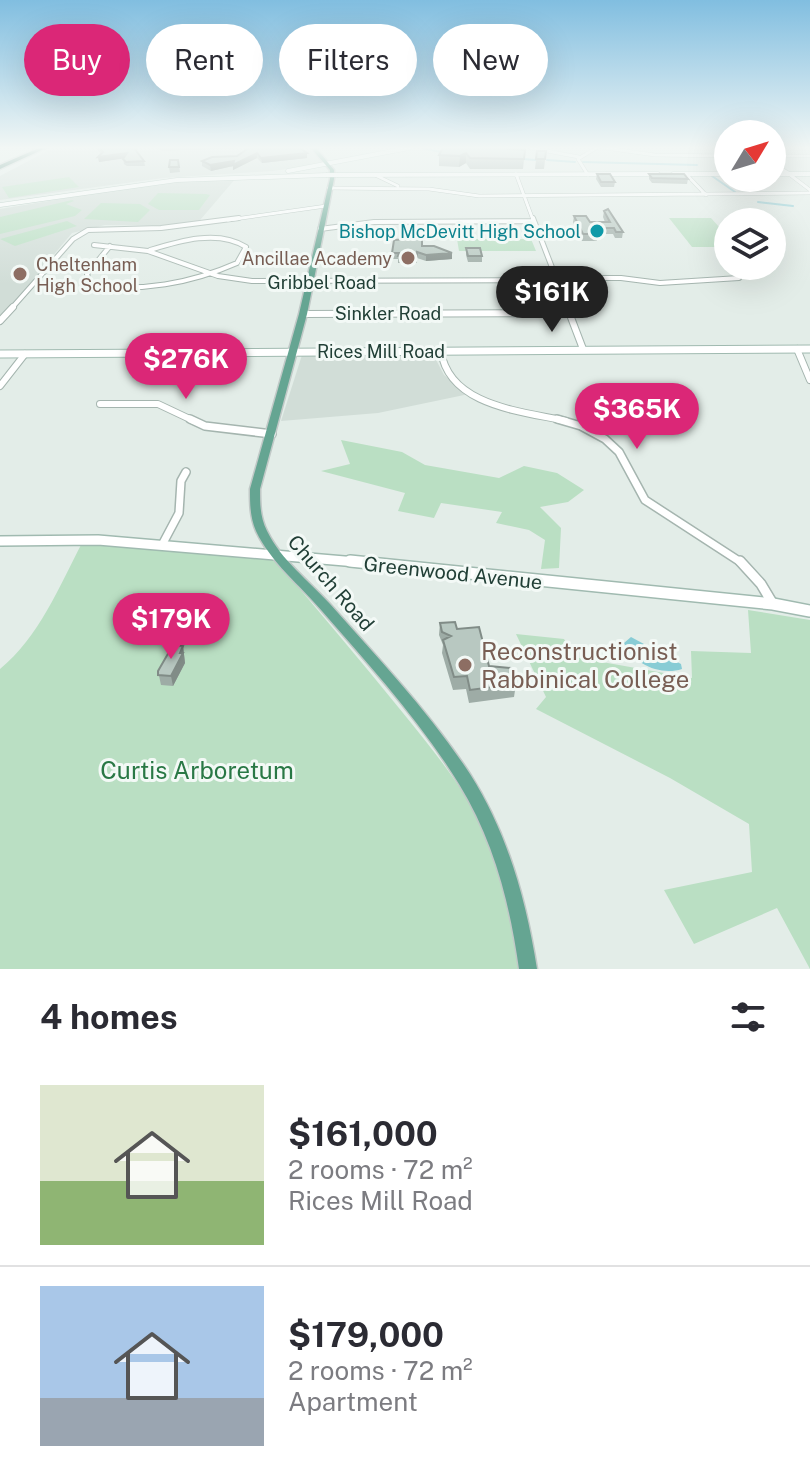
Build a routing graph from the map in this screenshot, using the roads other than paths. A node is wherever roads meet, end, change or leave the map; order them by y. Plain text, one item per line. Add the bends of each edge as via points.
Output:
1 (69, 193) edge
2 (328, 193) edge
3 (456, 193) edge
4 (768, 193) edge
5 (524, 195) junction
6 (706, 195) joint
7 (0, 203) edge
8 (326, 206) junction
9 (534, 221) junction
10 (320, 229) junction
11 (94, 245) dead end
12 (110, 246) junction
13 (148, 251) junction
14 (211, 273) junction
15 (556, 279) junction
16 (714, 280) edge
17 (309, 282) junction
18 (568, 313) junction
19 (303, 314) junction
20 (0, 321) edge
21 (583, 349) junction
22 (797, 349) junction
23 (810, 349) edge
24 (293, 351) junction
25 (441, 351) junction
26 (0, 354) edge
27 (25, 354) junction
28 (809, 376) edge
29 (0, 386) edge
30 (100, 404) dead end
31 (272, 434) junction
32 (186, 472) dead end
33 (0, 541) edge
34 (162, 545) junction
35 (277, 553) junction
36 (773, 604) junction
37 (810, 611) edge
38 (528, 969) edge

1 - 7 main road
2 - 8 main road, Church Road
3 - 5 street
4 - 6 street
5 - 6 street
5 - 9 street
8 - 10 main road, Church Road
8 - 20 street via 179,228 82,231
9 - 10 street via 378,221
9 - 15 street
10 - 17 main road, Church Road
11 - 12 street, Gribbel Road
12 - 13 street, Gribbel Road
12 - 14 street via 87,274 90,284 114,288
13 - 14 street, Gribbel Road
13 - 14 street via 215,238 245,245 239,261
14 - 17 street, Gribbel Road via 252,281
15 - 16 street, Gribbel Road
15 - 17 street, Gribbel Road
15 - 18 street
17 - 19 main road, Church Road
18 - 19 street, Sinkler Road
18 - 21 street
19 - 24 main road, Church Road
21 - 22 main road, Rices Mill Road
21 - 25 main road, Rices Mill Road
22 - 23 main road, Rices Mill Road
22 - 28 street
24 - 25 main road, Rices Mill Road
24 - 27 main road, Rices Mill Road
24 - 31 main road, Church Road
25 - 36 street via 449,377 470,393 502,407 579,426 607,441 622,455 645,500 743,562
26 - 27 main road, Rices Mill Road
27 - 29 street
30 - 31 street via 162,405 205,426
31 - 35 main road, Church Road via 255,489 257,519
32 - 34 street via 179,513
33 - 34 main road, Greenwood Avenue
34 - 35 main road, Greenwood Avenue
35 - 36 main road, Greenwood Avenue
35 - 38 main road, Church Road via 449,756 513,882
36 - 37 main road, Greenwood Avenue

